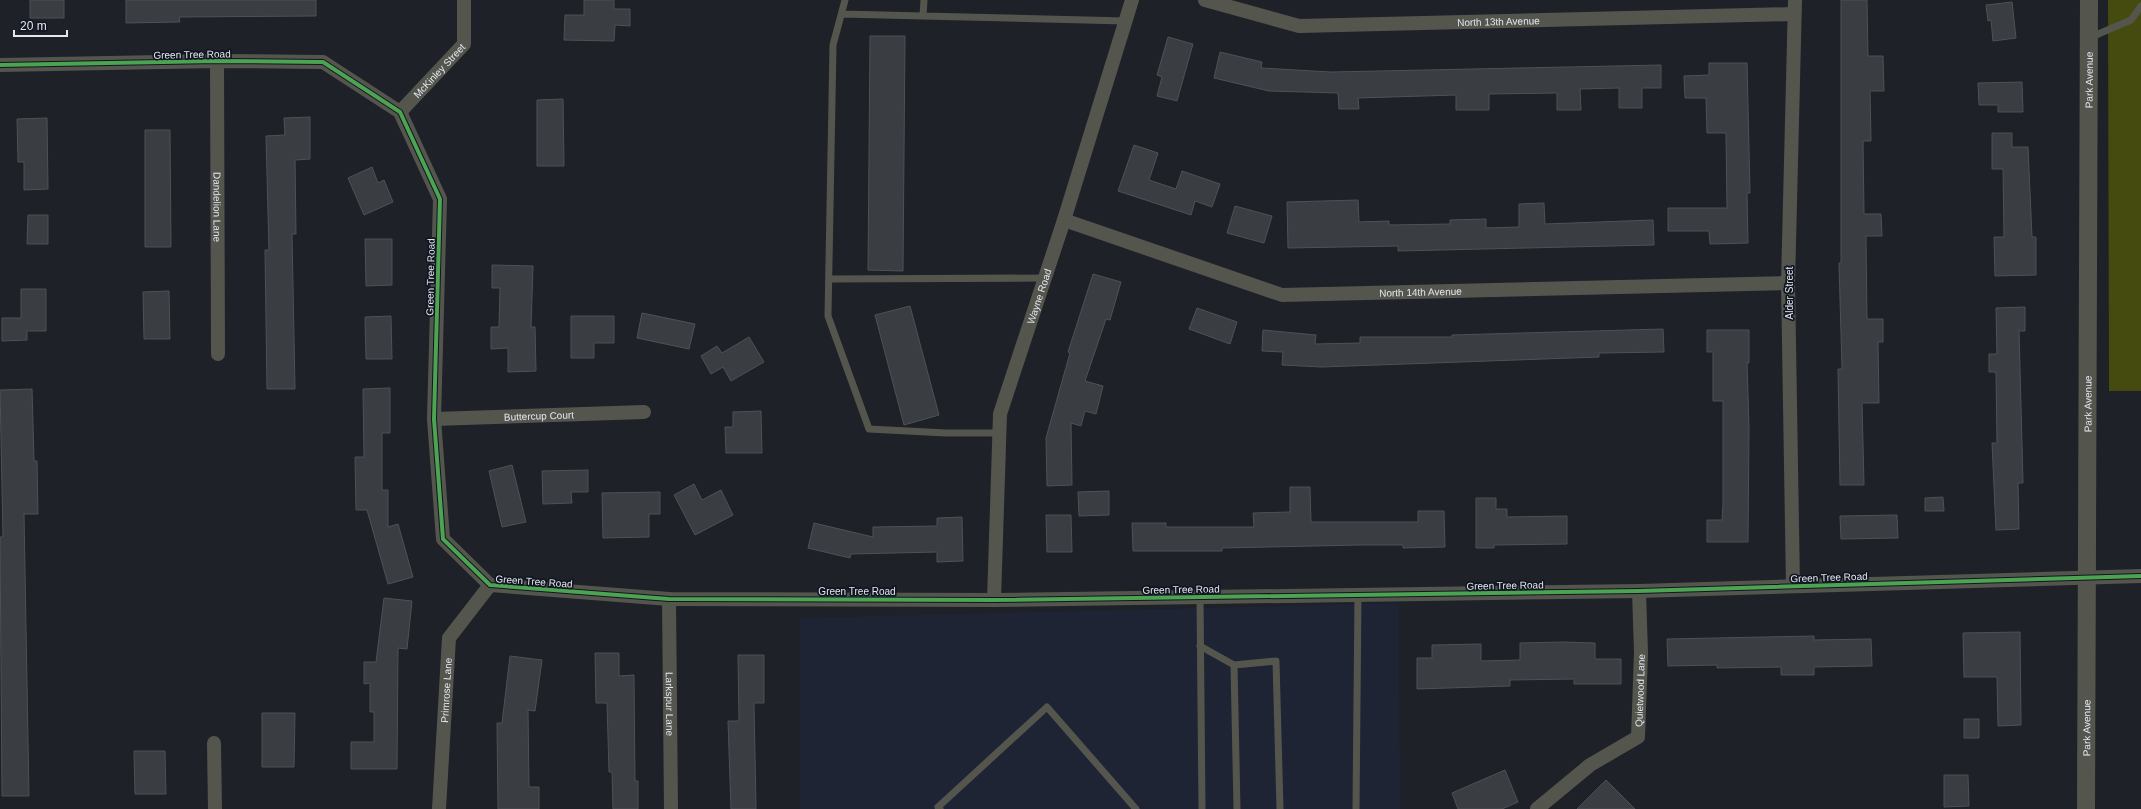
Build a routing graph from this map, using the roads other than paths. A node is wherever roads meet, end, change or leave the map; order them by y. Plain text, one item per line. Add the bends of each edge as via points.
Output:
1 (464, 0) edge
2 (846, 0) edge
3 (924, 0) edge
4 (1132, 0) edge
5 (1206, 0) edge
6 (1795, 0) edge
7 (2089, 0) edge
8 (2141, 6) edge
9 (842, 14) junction
10 (1794, 14) junction
11 (923, 16) junction
12 (1125, 21) junction
13 (2089, 38) junction
14 (217, 61) junction
15 (0, 66) edge
16 (400, 112) junction
17 (1064, 220) junction
18 (1045, 278) junction
19 (828, 279) junction
20 (1788, 283) junction
21 (218, 354) dead end
22 (644, 412) dead end
23 (434, 419) junction
24 (999, 433) junction
25 (2141, 576) edge
26 (2086, 577) junction
27 (490, 585) junction
28 (1793, 586) junction
29 (1639, 591) junction
30 (1358, 595) junction
31 (1200, 597) junction
32 (669, 599) junction
33 (994, 600) junction
34 (1200, 646) junction
35 (1234, 665) junction
36 (214, 743) dead end
37 (215, 809) edge
38 (439, 809) edge
39 (671, 809) edge
40 (940, 809) edge
41 (1136, 809) edge
42 (1202, 809) edge
43 (1237, 809) edge
44 (1280, 809) edge
45 (1356, 809) edge
46 (1538, 809) edge
47 (2086, 809) edge

1 - 16 street, McKinley Street via 464,44
2 - 9 lane
3 - 11 lane
4 - 12 street, Wayne Road
5 - 10 street, North 13th Avenue via 1299,26
6 - 10 street, Alder Street
7 - 13 street, Park Avenue
8 - 13 lane via 2131,20
9 - 11 lane
9 - 19 lane via 833,45
10 - 20 street, Alder Street
11 - 12 lane
12 - 17 street, Wayne Road
13 - 26 street, Park Avenue
14 - 15 street, Green Tree Road
14 - 16 street, Green Tree Road via 323,62
14 - 21 street, Dandelion Lane
16 - 23 street, Green Tree Road via 440,199
17 - 18 street, Wayne Road
17 - 20 street, North 14th Avenue via 1282,295
18 - 19 lane
18 - 24 street, Wayne Road via 1000,414
19 - 24 lane via 828,316 869,429
20 - 28 street, Alder Street
22 - 23 street, Buttercup Court
23 - 27 street, Green Tree Road via 443,539
24 - 33 street, Wayne Road
25 - 26 street, Green Tree Road
26 - 28 street, Green Tree Road
26 - 47 street, Park Avenue
27 - 32 street, Green Tree Road
27 - 38 street, Primrose Lane via 449,638
28 - 29 street, Green Tree Road
29 - 30 street, Green Tree Road
29 - 46 street, Quietwood Lane via 1641,654 1638,737 1590,765
30 - 31 street, Green Tree Road
30 - 45 lane
31 - 33 street, Green Tree Road
31 - 34 lane
32 - 33 street, Green Tree Road
32 - 39 street, Larkspur Lane
34 - 35 lane
34 - 42 lane
35 - 43 lane
35 - 44 lane via 1276,661
36 - 37 street
40 - 41 lane via 938,807 1047,707

